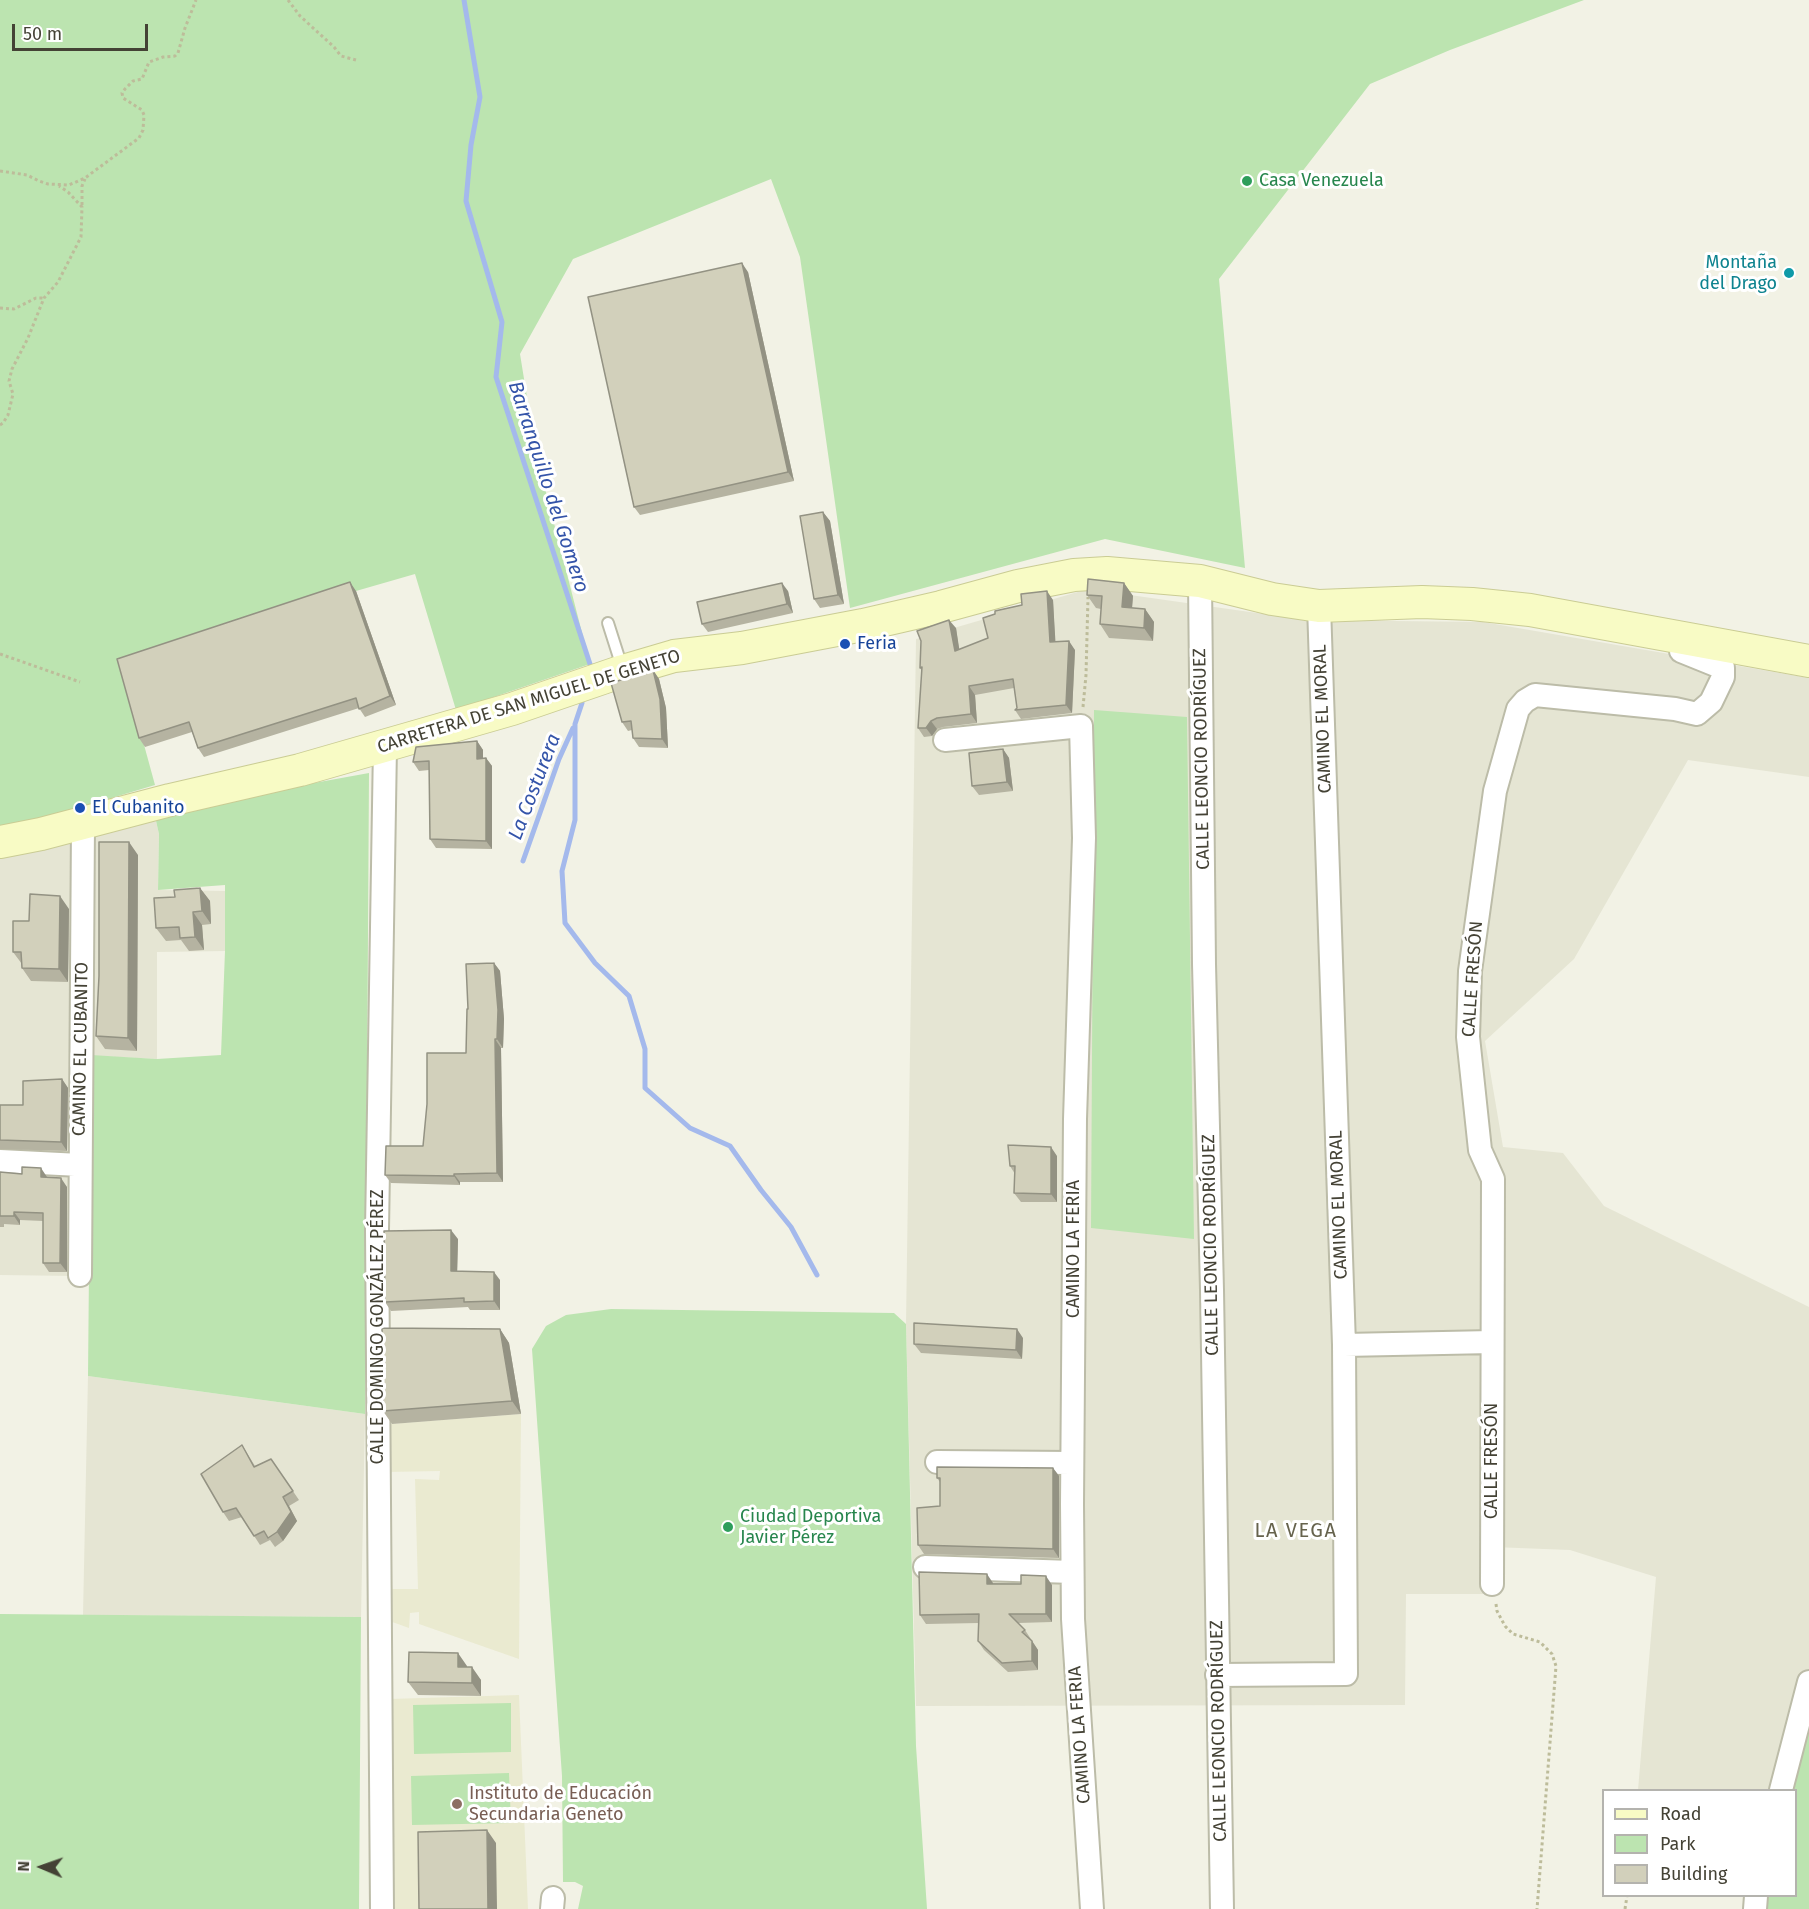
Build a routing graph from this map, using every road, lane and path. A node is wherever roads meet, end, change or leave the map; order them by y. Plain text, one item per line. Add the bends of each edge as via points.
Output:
1 (196, 0) edge
2 (288, 0) edge
3 (356, 60) dead end
4 (0, 171) edge
5 (85, 178) junction
6 (58, 185) junction
7 (82, 207) junction
8 (44, 298) junction
9 (0, 308) edge
10 (0, 425) edge
11 (1089, 574) junction
12 (1200, 581) junction
13 (1319, 606) junction
14 (608, 623) dead end
15 (1684, 638) junction
16 (0, 654) edge
17 (1809, 661) edge
18 (623, 670) junction
19 (80, 682) dead end
20 (1081, 726) junction
21 (945, 740) dead end
22 (385, 746) junction
23 (83, 824) junction
24 (0, 842) edge
25 (0, 1161) edge
26 (80, 1165) junction
27 (80, 1275) dead end
28 (1492, 1342) junction
29 (1344, 1345) junction
30 (937, 1462) dead end
31 (1072, 1463) junction
32 (925, 1568) dead end
33 (1072, 1572) junction
34 (1492, 1584) joint
35 (1217, 1675) junction
36 (1809, 1682) edge
37 (1782, 1789) edge
38 (382, 1909) edge
39 (1092, 1909) edge
40 (1222, 1909) edge
41 (1537, 1909) edge

1 - 5 path via 178,53 149,62 142,79 133,81 122,93 144,115 139,138
2 - 3 path via 341,56
4 - 6 path via 27,174
5 - 6 path
5 - 7 path
6 - 7 path
7 - 8 path via 81,237 58,282
8 - 9 path via 14,309
8 - 10 path via 12,369 8,415
11 - 12 main road, CARRETERA DE SAN MIGUEL DE GENETO
11 - 18 main road, CARRETERA DE SAN MIGUEL DE GENETO via 1018,586 863,626 674,656
11 - 20 path
12 - 13 main road, CARRETERA DE SAN MIGUEL DE GENETO
12 - 35 street, CALLE LEONCIO RODRÍGUEZ
13 - 15 main road, CARRETERA DE SAN MIGUEL DE GENETO via 1472,604 1530,610
13 - 29 street, CAMINO EL MORAL
14 - 18 lane
15 - 17 main road, CARRETERA DE SAN MIGUEL DE GENETO
15 - 28 street, CALLE FRESÓN via 1681,651 1722,668 1723,677 1711,702 1697,714 1535,695 1518,709 1495,791 1470,971 1467,1037 1480,1150 1493,1179
16 - 19 path
18 - 22 main road, CARRETERA DE SAN MIGUEL DE GENETO via 512,709
20 - 21 street
20 - 31 street, CAMINO LA FERIA via 1084,838 1075,1119
22 - 23 main road, CARRETERA DE SAN MIGUEL DE GENETO
22 - 38 street, CALLE DOMINGO GONZÁLEZ PÉREZ via 377,1229
23 - 24 main road, CARRETERA DE SAN MIGUEL DE GENETO
23 - 26 street, CAMINO EL CUBANITO
25 - 26 street
26 - 27 street, CAMINO EL CUBANITO
28 - 29 street
28 - 34 street, CALLE FRESÓN
29 - 35 street, CAMINO EL MORAL via 1346,1674
30 - 31 street
31 - 33 street, CAMINO LA FERIA
32 - 33 street
33 - 39 street, CAMINO LA FERIA
34 - 41 path via 1497,1611 1505,1626 1514,1634 1540,1642 1552,1654 1556,1666
35 - 40 street, CALLE LEONCIO RODRÍGUEZ
36 - 37 street

